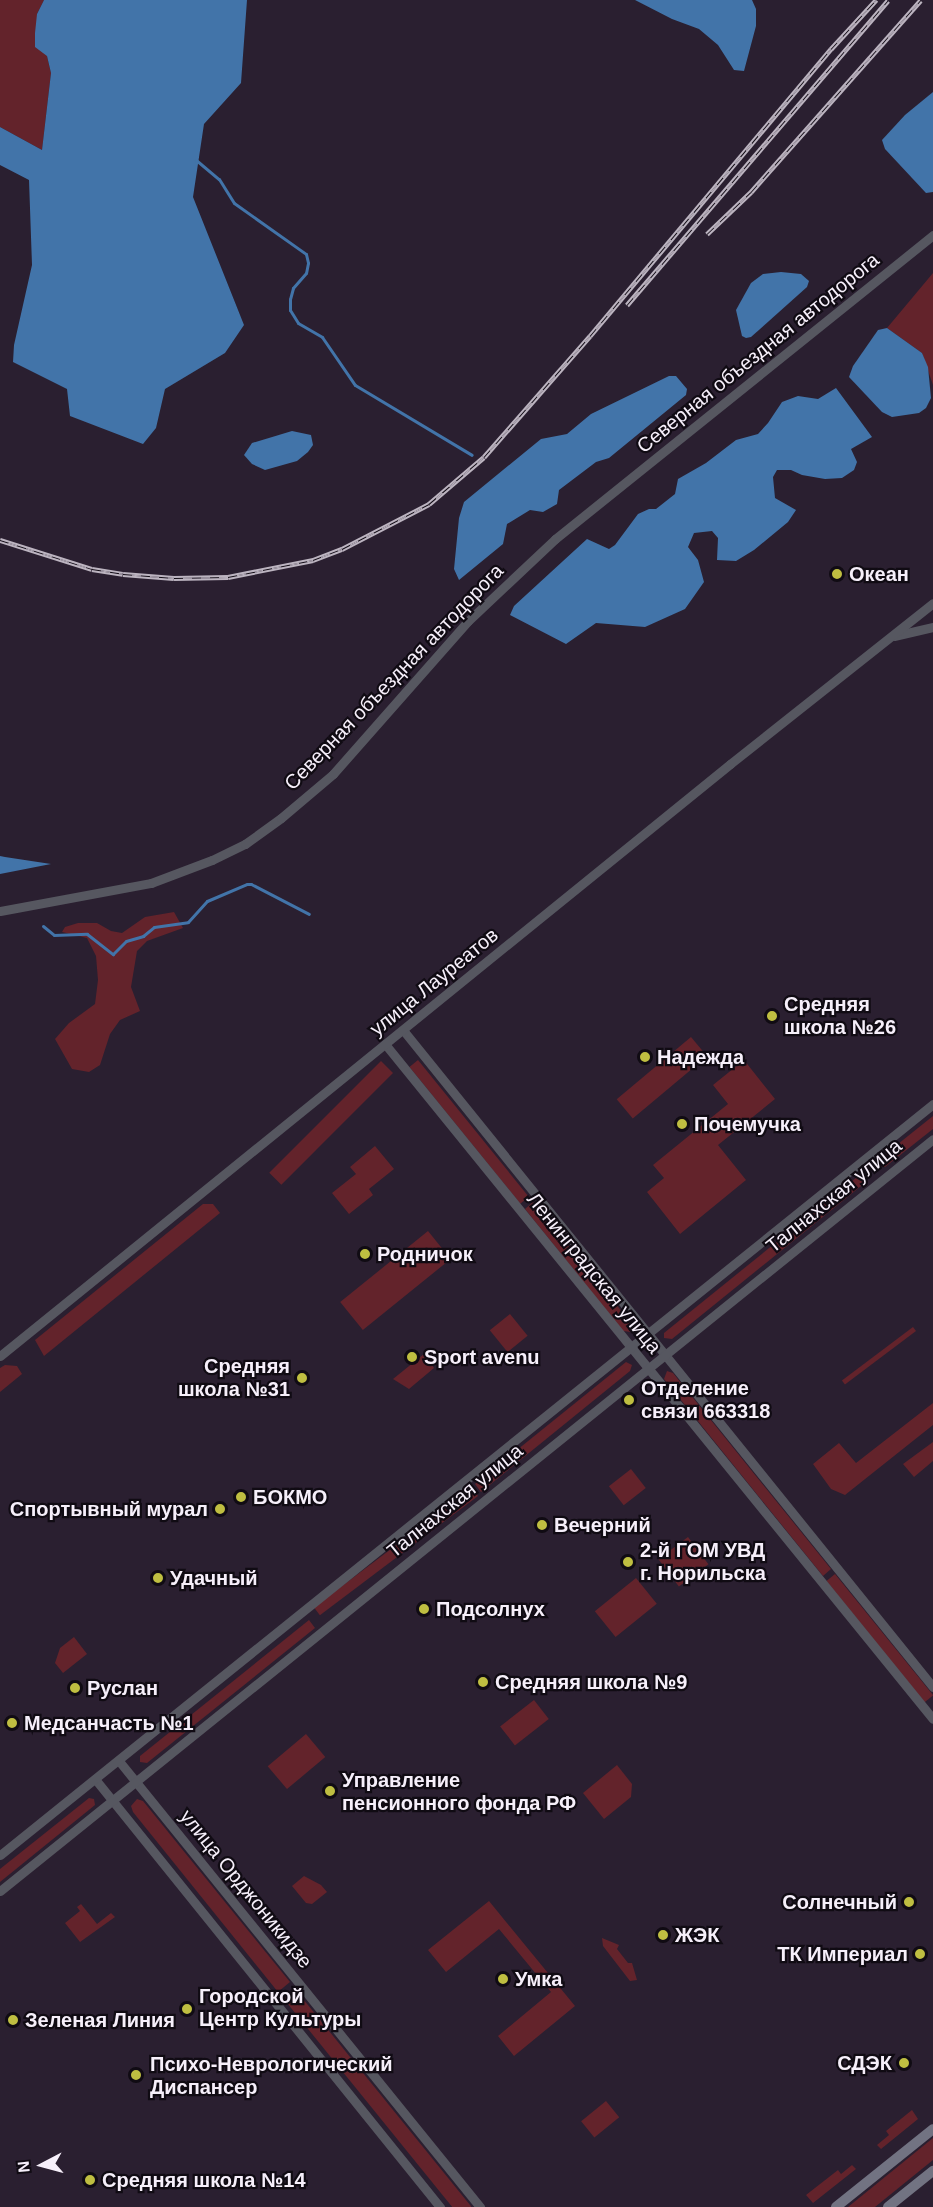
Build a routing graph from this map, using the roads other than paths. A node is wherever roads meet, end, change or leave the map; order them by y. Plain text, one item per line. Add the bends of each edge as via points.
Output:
1 (933, 235) edge
2 (933, 603) edge
3 (933, 627) edge
4 (892, 636) junction
5 (0, 911) edge
6 (403, 1030) junction
7 (385, 1044) junction
8 (933, 1104) edge
9 (933, 1139) edge
10 (648, 1334) junction
11 (631, 1347) junction
12 (665, 1355) junction
13 (0, 1356) edge
14 (648, 1369) junction
15 (933, 1687) edge
16 (933, 1719) edge
17 (119, 1761) junction
18 (95, 1779) junction
19 (136, 1782) junction
20 (113, 1801) junction
21 (0, 1855) edge
22 (0, 1891) edge
23 (933, 2129) edge
24 (933, 2171) edge
25 (440, 2207) edge
26 (480, 2207) edge
27 (836, 2207) edge
28 (888, 2207) edge

1 - 5 street, Северная объездная автодорога via 555,539 468,621 333,774 281,818 245,844 212,861 151,883
2 - 4 street, улица Лауреатов
3 - 4 street, улица Лауреатов
4 - 6 street, улица Лауреатов
6 - 7 street, улица Лауреатов
6 - 10 street, Ленинградская улица
7 - 11 street, Ленинградская улица
7 - 13 street, улица Лауреатов
8 - 10 street, Талнахская улица
9 - 12 street, Талнахская улица
10 - 11 street, Талнахская улица
10 - 12 street, Ленинградская улица
11 - 14 street, Ленинградская улица
11 - 17 street, Талнахская улица
12 - 14 street, Талнахская улица
12 - 15 street, Ленинградская улица
14 - 16 street, Ленинградская улица
14 - 19 street, Талнахская улица
17 - 18 street, Талнахская улица
17 - 19 street, улица Орджоникидзе
18 - 20 street
18 - 21 street, Талнахская улица
19 - 20 street, Талнахская улица
19 - 26 street, улица Орджоникидзе
20 - 22 street, Талнахская улица
20 - 25 street
23 - 27 main road
24 - 28 main road

